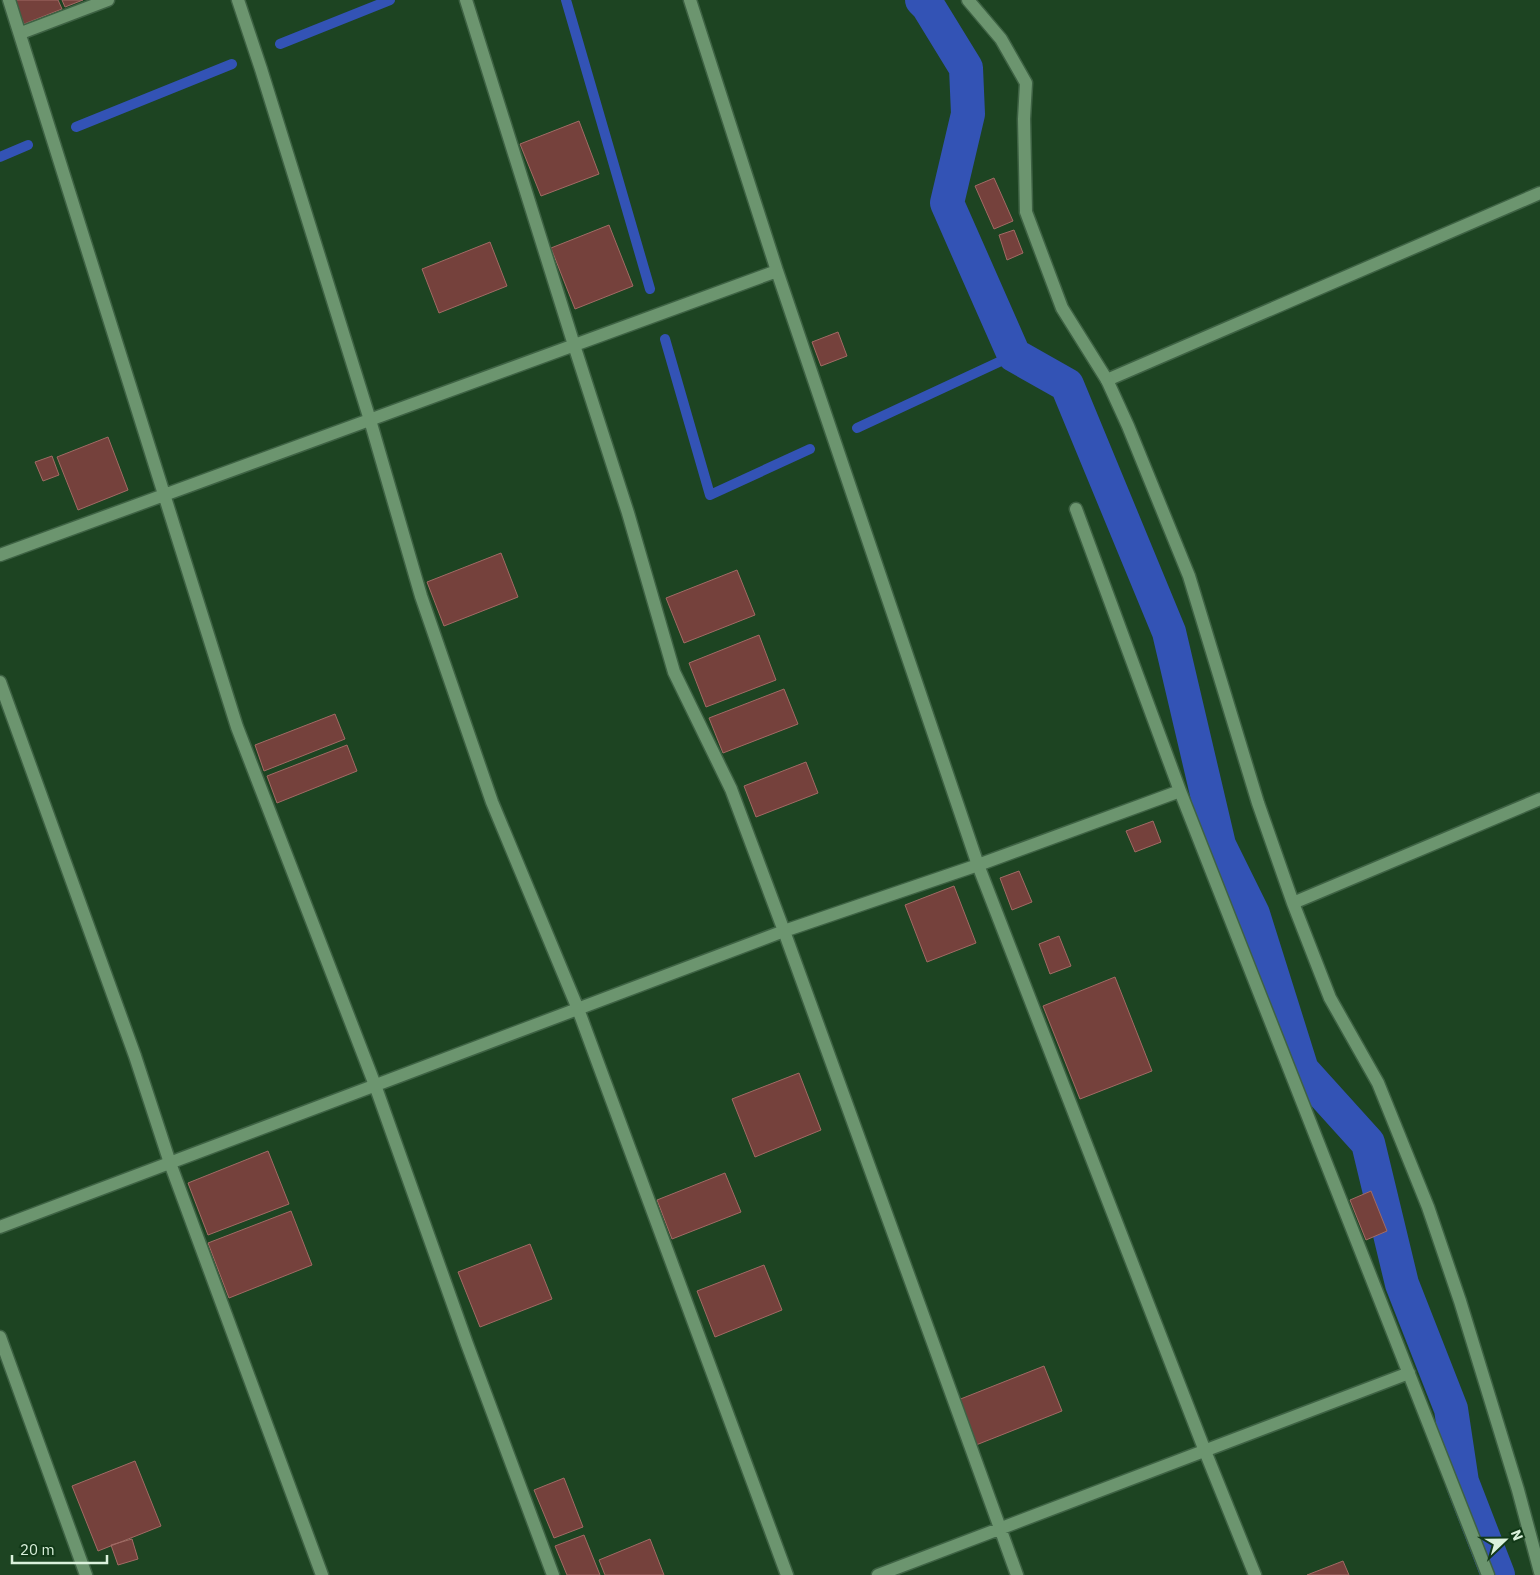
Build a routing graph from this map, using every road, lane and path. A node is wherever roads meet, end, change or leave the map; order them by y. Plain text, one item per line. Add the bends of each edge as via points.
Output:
1 (9, 0) edge
2 (108, 0) edge
3 (238, 0) edge
4 (466, 0) edge
5 (690, 0) edge
6 (968, 0) edge
7 (20, 33) junction
8 (1540, 193) edge
9 (777, 271) junction
10 (574, 345) junction
11 (1107, 380) junction
12 (370, 420) junction
13 (164, 495) junction
14 (1076, 509) dead end
15 (0, 555) edge
16 (0, 682) edge
17 (1180, 791) junction
18 (1540, 799) edge
19 (978, 865) junction
20 (1293, 903) junction
21 (784, 931) junction
22 (578, 1009) junction
23 (375, 1085) junction
24 (170, 1162) junction
25 (0, 1227) edge
26 (0, 1338) edge
27 (1409, 1373) junction
28 (1205, 1451) junction
29 (1001, 1529) junction
30 (1540, 1572) edge
31 (86, 1575) edge
32 (322, 1575) edge
33 (553, 1575) edge
34 (787, 1575) edge
35 (878, 1575) edge
36 (1017, 1575) edge
37 (1256, 1575) edge
38 (1488, 1575) edge

1 - 7 street
2 - 7 street
3 - 12 street
4 - 10 street
5 - 9 street
6 - 11 street via 1001,39 1026,83 1026,212 1062,308
7 - 13 street
8 - 11 street
9 - 10 street
9 - 19 street
10 - 12 street
10 - 21 street via 628,513 674,672 731,788
11 - 20 street via 1189,576 1258,803
12 - 13 street
12 - 22 street via 421,596 492,802
13 - 15 street
13 - 23 street via 237,727
14 - 17 street
16 - 24 street
17 - 19 street
17 - 27 street
18 - 20 street
19 - 21 street
19 - 28 street
20 - 30 street via 1330,998 1378,1083 1428,1207 1518,1490
21 - 22 street
21 - 29 street
22 - 23 street
22 - 34 street
23 - 24 street
23 - 33 street
24 - 25 street
24 - 32 street
26 - 31 street
27 - 28 street
27 - 38 street
28 - 29 street
28 - 37 street
29 - 35 street
29 - 36 street

